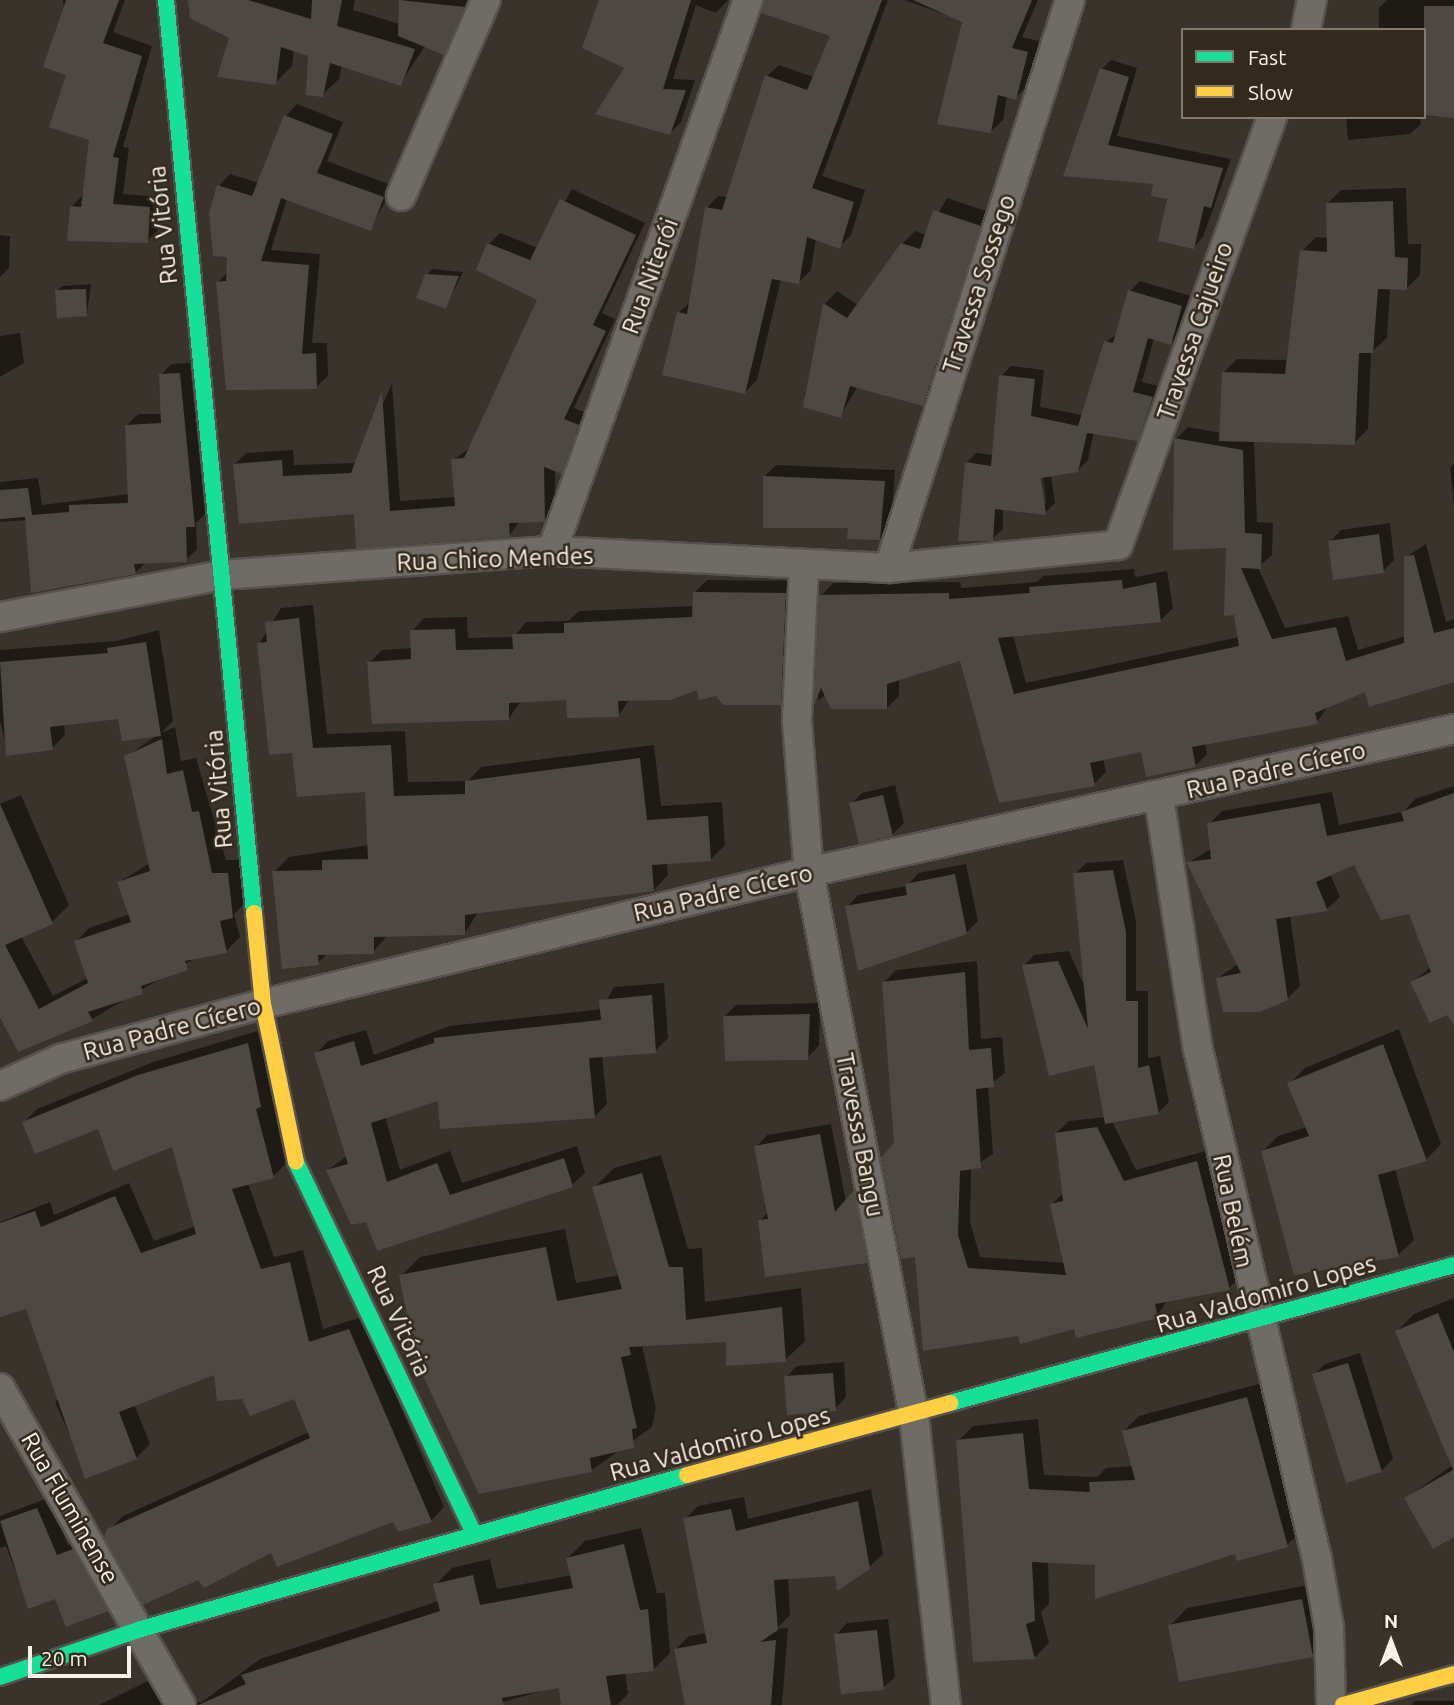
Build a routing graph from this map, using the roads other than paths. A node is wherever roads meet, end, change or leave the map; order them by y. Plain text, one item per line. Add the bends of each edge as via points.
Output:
1 (166, 0) edge
2 (486, 0) edge
3 (748, 0) edge
4 (1070, 0) edge
5 (1312, 0) edge
6 (1306, 28) edge
7 (1271, 119) edge
8 (401, 196) dead end
9 (1118, 545) joint
10 (552, 551) junction
11 (804, 564) junction
12 (889, 568) junction
13 (222, 575) junction
14 (0, 617) edge
15 (1451, 736) edge
16 (1158, 798) junction
17 (809, 872) junction
18 (263, 1004) junction
19 (0, 1086) edge
20 (1454, 1265) edge
21 (1257, 1320) junction
22 (0, 1388) edge
23 (914, 1416) junction
24 (474, 1533) junction
25 (141, 1629) junction
26 (1454, 1674) edge
27 (0, 1677) edge
28 (181, 1705) edge
29 (946, 1705) edge
30 (1331, 1705) edge
31 (1343, 1705) edge

1 - 13 street, Rua Vitória
2 - 8 street
3 - 10 street, Rua Niterói
4 - 12 street, Travessa Sossego
5 - 6 street
7 - 9 street, Travessa Cajueiro
9 - 12 street, Rua Chico Mendes
10 - 11 street, Rua Chico Mendes
10 - 13 street, Rua Chico Mendes
11 - 12 street, Rua Chico Mendes
11 - 17 street, Travessa Bangu via 797,722
13 - 14 street, Rua Chico Mendes
13 - 18 street, Rua Vitória
15 - 16 street, Rua Padre Cícero
16 - 17 street, Rua Padre Cícero
16 - 21 street, Rua Belém via 1198,1049
17 - 18 street, Rua Padre Cícero
17 - 23 street, Travessa Bangu
18 - 19 street, Rua Padre Cícero via 60,1059
18 - 24 street, Rua Vitória via 292,1153
20 - 21 street, Rua Valdomiro Lopes
21 - 23 street, Rua Valdomiro Lopes
21 - 30 street, Rua Belém via 1317,1559 1329,1627
22 - 25 street, Rua Fluminense
23 - 24 street, Rua Valdomiro Lopes
23 - 29 street, Travessa Bangu
24 - 25 street, Rua Valdomiro Lopes
25 - 27 street, Rua Valdomiro Lopes
25 - 28 street, Rua Fluminense
26 - 31 street

